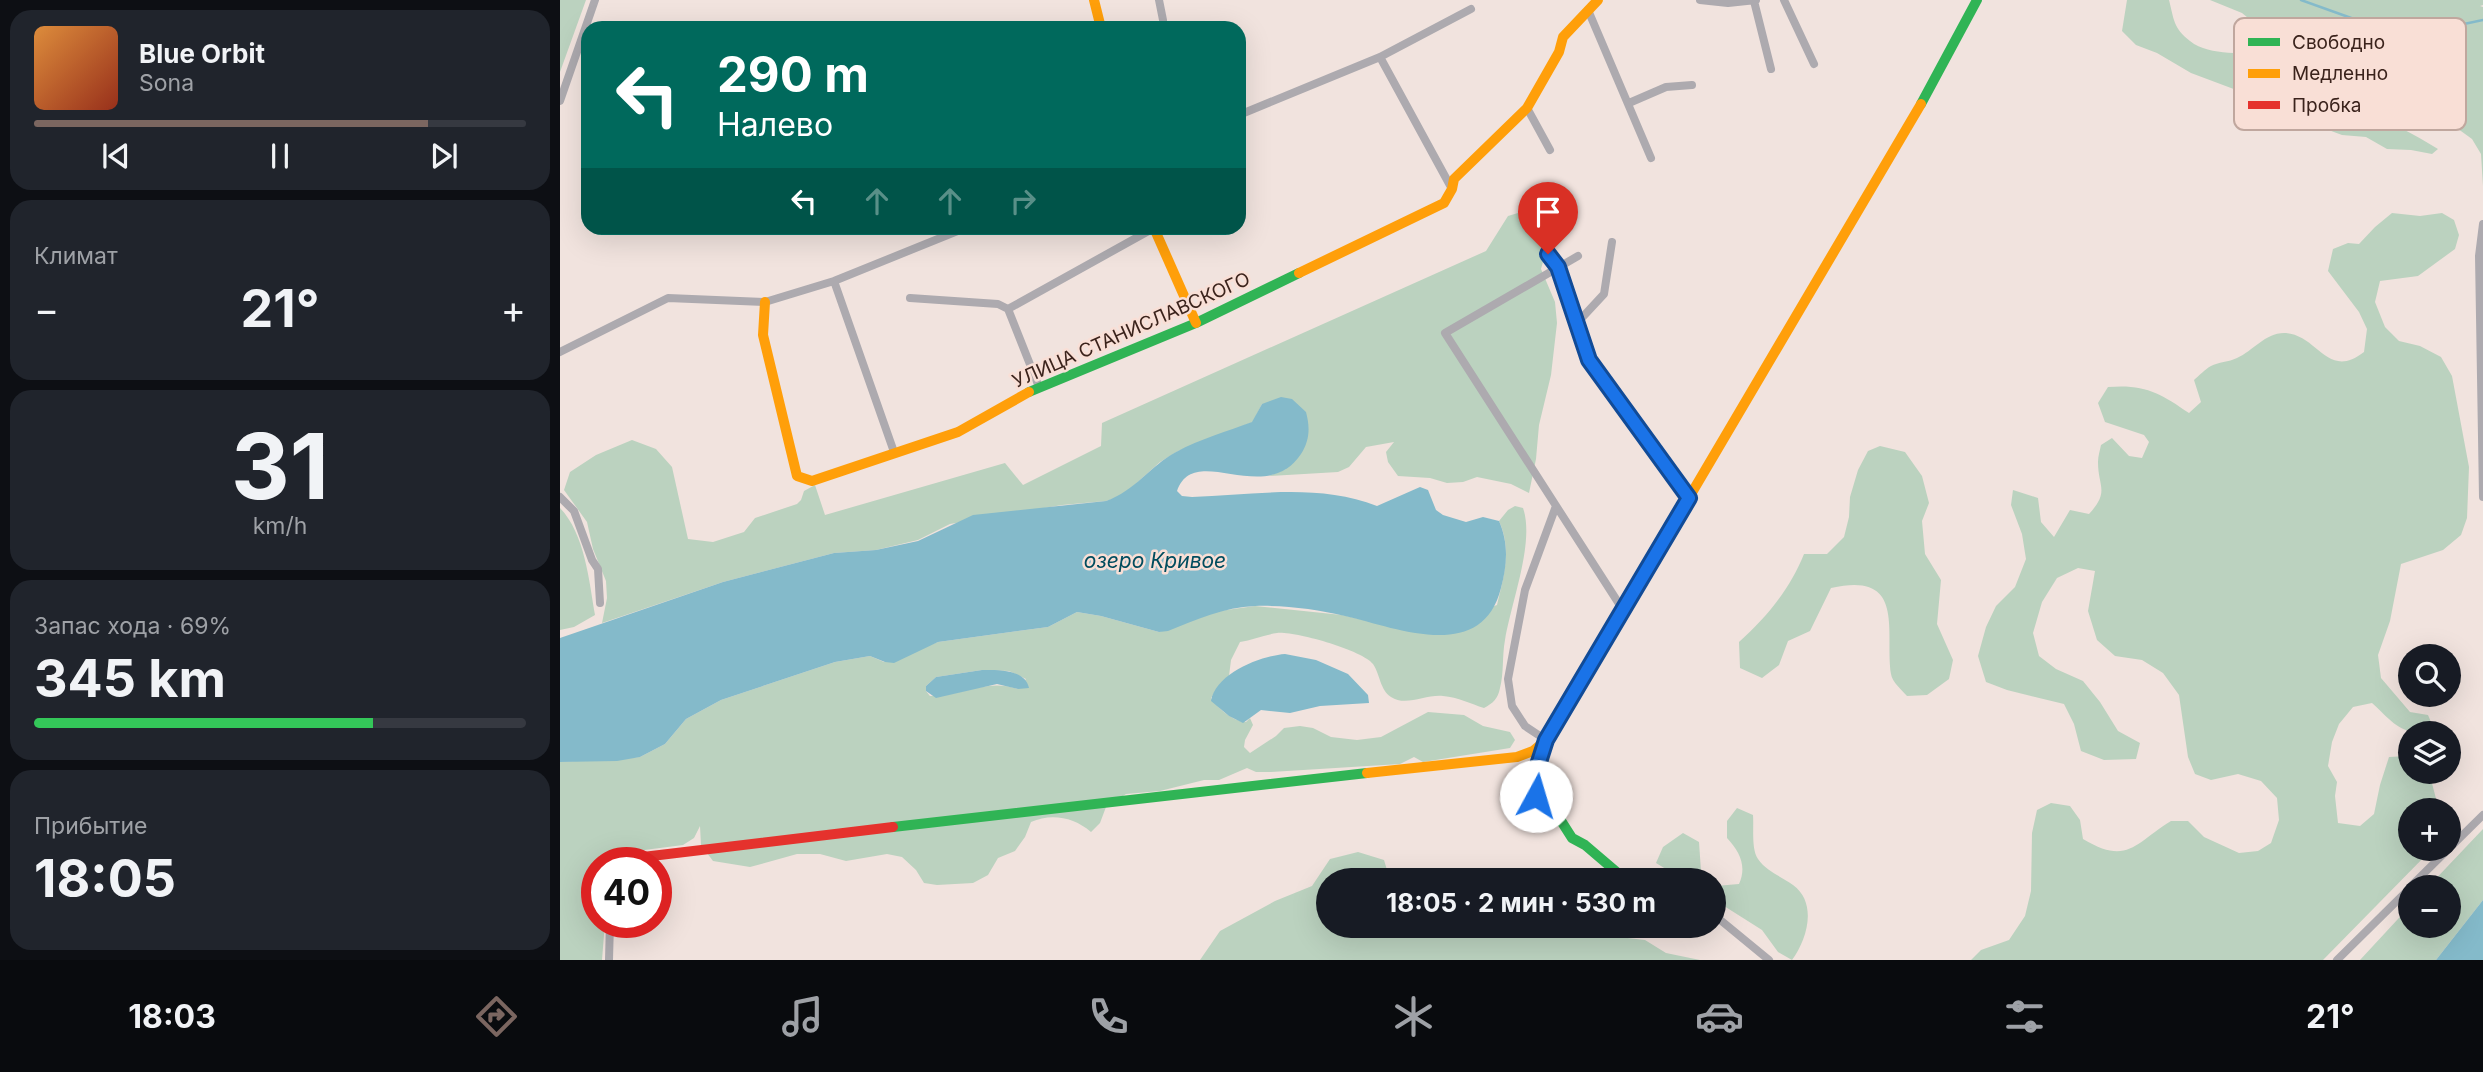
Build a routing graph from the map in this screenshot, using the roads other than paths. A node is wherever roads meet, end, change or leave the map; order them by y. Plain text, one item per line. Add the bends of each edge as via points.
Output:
1 (595, 0) edge
2 (1094, 0) edge
3 (1159, 0) edge
4 (1596, 0) edge
5 (1700, 0) edge
6 (1755, 0) edge
7 (1784, 0) edge
8 (1977, 0) edge
9 (1471, 9) dead end
10 (1588, 10) junction
11 (1163, 20) dead end
12 (588, 21) edge
13 (1099, 21) edge
14 (581, 40) edge
15 (1380, 57) junction
16 (1814, 64) dead end
17 (1771, 69) dead end
18 (1692, 85) dead end
19 (560, 101) edge
20 (1629, 103) junction
21 (1527, 108) junction
22 (1246, 112) edge
23 (1550, 150) dead end
24 (1651, 158) dead end
25 (1452, 189) junction
26 (2483, 224) edge
27 (948, 235) edge
28 (1141, 235) edge
29 (1157, 235) edge
30 (1612, 242) dead end
31 (1548, 254) dead end
32 (1578, 256) dead end
33 (1558, 267) junction
34 (834, 281) junction
35 (910, 298) dead end
36 (765, 302) junction
37 (1008, 309) junction
38 (1578, 322) junction
39 (1196, 323) junction
40 (560, 352) edge
41 (1039, 387) junction
42 (894, 452) junction
43 (560, 497) edge
44 (2483, 497) edge
45 (1689, 498) junction
46 (1556, 506) junction
47 (600, 603) dead end
48 (1623, 610) junction
49 (1546, 740) junction
50 (2483, 815) edge
51 (672, 854) edge
52 (1612, 868) edge
53 (2423, 875) edge
54 (2398, 900) edge
55 (1726, 925) edge
56 (610, 938) edge
57 (609, 960) edge
58 (1769, 960) edge
59 (2337, 960) edge

1 - 12 street
2 - 13 street
3 - 11 street
4 - 10 street, УЛИЦА СТАНИСЛАВСКОГО
5 - 6 street
6 - 17 street
7 - 16 street
8 - 45 street via 1936,79
9 - 15 street
10 - 20 street
10 - 21 street, УЛИЦА СТАНИСЛАВСКОГО via 1563,37
14 - 19 street
15 - 22 street
15 - 25 street
18 - 20 street via 1666,87
20 - 24 street
21 - 23 street
21 - 25 street, УЛИЦА СТАНИСЛАВСКОГО via 1454,179
25 - 39 street, УЛИЦА СТАНИСЛАВСКОГО via 1444,203
26 - 44 street via 2479,256
27 - 34 street
28 - 37 street
29 - 39 street
30 - 38 street via 1605,294
31 - 33 street
32 - 33 street
33 - 38 street
33 - 46 street via 1445,332
34 - 36 street
34 - 42 street
35 - 37 street via 998,304
36 - 40 street via 668,298
36 - 42 street, УЛИЦА СТАНИСЛАВСКОГО via 763,335 797,476 812,481
37 - 41 street
38 - 45 street via 1589,360
39 - 41 street, УЛИЦА СТАНИСЛАВСКОГО
41 - 42 street, УЛИЦА СТАНИСЛАВСКОГО via 958,432
43 - 47 street via 574,511 598,569
45 - 48 street
46 - 48 street
46 - 49 street via 1525,590 1508,679 1512,706 1525,726
48 - 49 street
49 - 51 street via 1517,757
49 - 52 street via 1536,796 1558,816 1572,838
50 - 53 street
54 - 59 street
55 - 58 street
56 - 57 street

